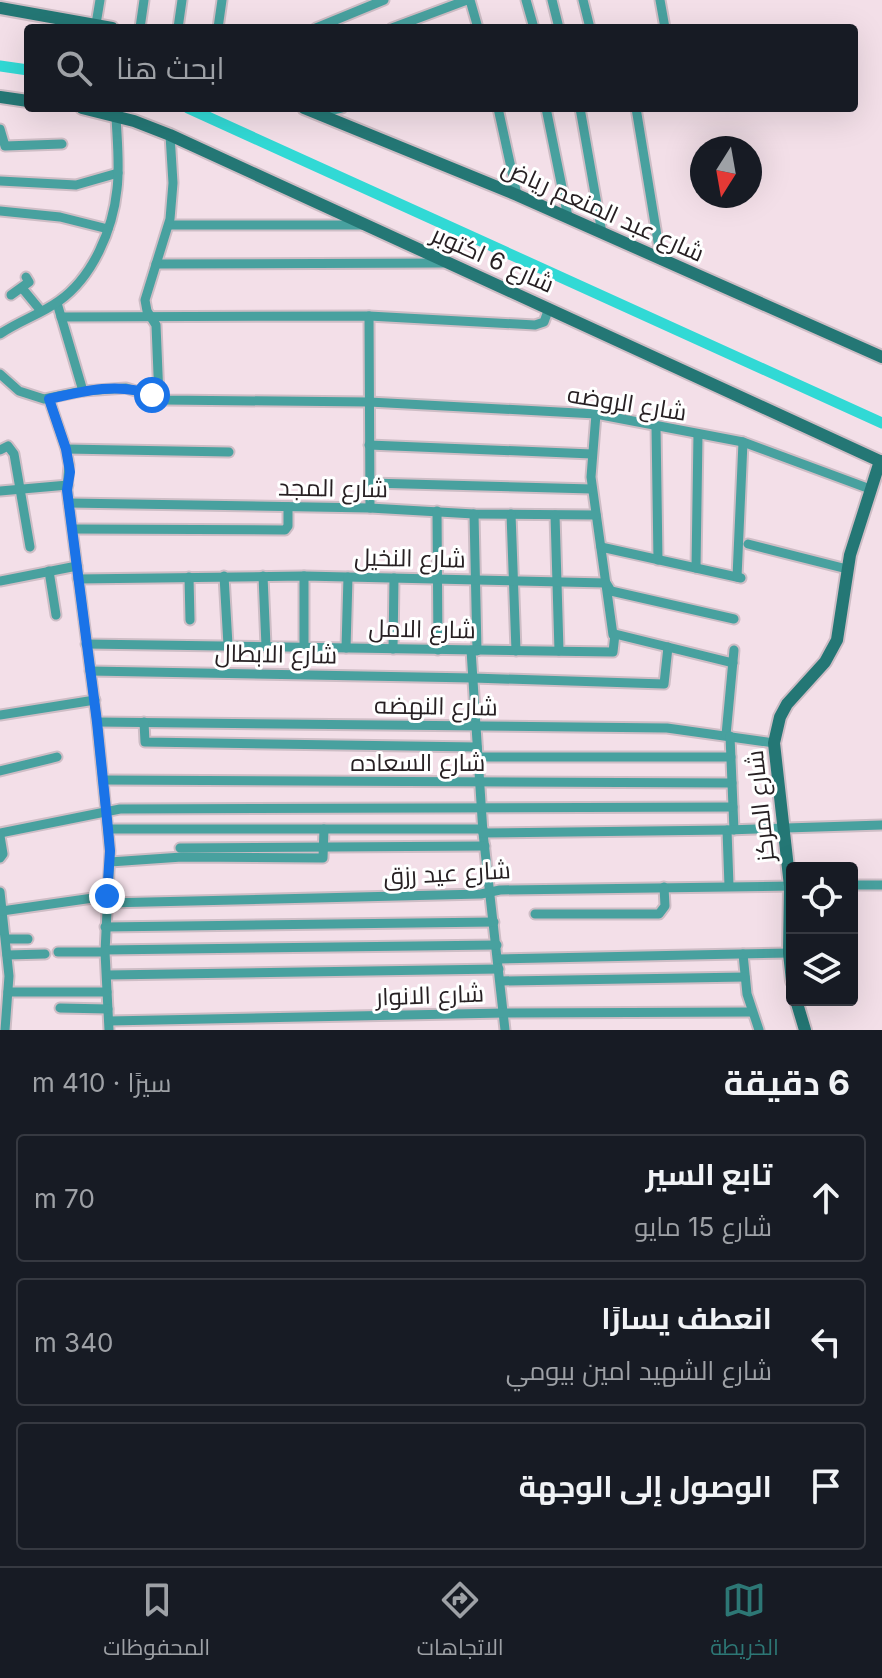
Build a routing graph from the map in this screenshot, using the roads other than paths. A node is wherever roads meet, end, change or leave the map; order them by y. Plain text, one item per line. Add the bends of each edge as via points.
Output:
1 (100, 0) edge
2 (144, 0) edge
3 (182, 0) edge
4 (222, 0) edge
5 (384, 0) edge
6 (468, 0) edge
7 (526, 0) edge
8 (552, 0) edge
9 (583, 0) edge
10 (660, 0) edge
11 (356, 5) edge
12 (0, 8) edge
13 (96, 24) joint
14 (141, 24) edge
15 (179, 24) edge
16 (219, 24) edge
17 (323, 24) edge
18 (403, 24) edge
19 (477, 24) edge
20 (533, 24) edge
21 (558, 24) edge
22 (589, 24) edge
23 (664, 24) edge
24 (0, 97) edge
25 (24, 100) edge
26 (99, 112) edge
27 (312, 112) edge
28 (328, 112) edge
29 (499, 112) edge
30 (547, 112) edge
31 (581, 112) edge
32 (637, 112) edge
33 (318, 115) junction
34 (116, 116) junction
35 (0, 129) edge
36 (170, 135) junction
37 (62, 144) dead end
38 (118, 173) junction
39 (0, 181) edge
40 (517, 195) junction
41 (0, 211) edge
42 (568, 217) junction
43 (169, 225) junction
44 (362, 225) junction
45 (108, 229) junction
46 (602, 233) junction
47 (661, 260) junction
48 (446, 262) junction
49 (156, 264) junction
50 (26, 277) dead end
51 (22, 288) junction
52 (11, 295) dead end
53 (57, 303) junction
54 (549, 308) junction
55 (41, 311) junction
56 (150, 315) junction
57 (369, 316) junction
58 (61, 317) junction
59 (0, 333) edge
60 (882, 357) edge
61 (0, 374) edge
62 (83, 391) junction
63 (159, 398) junction
64 (49, 399) junction
65 (369, 402) junction
66 (596, 414) junction
67 (656, 426) junction
68 (698, 434) junction
69 (743, 442) junction
70 (369, 445) junction
71 (66, 449) junction
72 (0, 450) edge
73 (229, 452) dead end
74 (592, 454) junction
75 (881, 462) edge
76 (370, 483) junction
77 (68, 485) junction
78 (20, 489) junction
79 (592, 489) junction
80 (870, 489) junction
81 (0, 491) edge
82 (69, 503) junction
83 (288, 507) junction
84 (370, 508) junction
85 (437, 511) junction
86 (474, 514) junction
87 (511, 514) junction
88 (555, 515) junction
89 (596, 515) junction
90 (73, 529) junction
91 (748, 544) dead end
92 (30, 547) dead end
93 (601, 547) junction
94 (658, 560) junction
95 (77, 566) junction
96 (696, 568) junction
97 (847, 569) junction
98 (49, 571) junction
99 (224, 576) junction
100 (263, 576) junction
101 (304, 576) junction
102 (189, 577) junction
103 (348, 577) junction
104 (394, 578) junction
105 (437, 578) junction
106 (78, 579) junction
107 (475, 579) junction
108 (513, 580) junction
109 (0, 581) edge
110 (557, 581) junction
111 (606, 583) junction
112 (56, 615) dead end
113 (734, 619) dead end
114 (190, 620) dead end
115 (613, 635) junction
116 (86, 644) junction
117 (228, 645) junction
118 (266, 646) junction
119 (304, 647) junction
120 (668, 647) junction
121 (346, 648) junction
122 (393, 649) junction
123 (438, 650) junction
124 (474, 650) junction
125 (734, 650) dead end
126 (516, 651) junction
127 (559, 651) junction
128 (733, 663) junction
129 (90, 671) junction
130 (473, 678) junction
131 (95, 700) junction
132 (0, 715) edge
133 (97, 722) junction
134 (144, 722) junction
135 (476, 726) junction
136 (728, 735) junction
137 (774, 743) junction
138 (478, 752) junction
139 (57, 757) dead end
140 (731, 757) junction
141 (0, 771) edge
142 (103, 780) junction
143 (480, 782) junction
144 (732, 783) junction
145 (733, 807) junction
146 (481, 808) junction
147 (106, 811) junction
148 (882, 825) edge
149 (783, 828) junction
150 (108, 829) junction
151 (177, 829) junction
152 (324, 829) junction
153 (730, 830) junction
154 (483, 831) junction
155 (0, 834) edge
156 (485, 846) junction
157 (324, 847) junction
158 (181, 853) junction
159 (0, 858) edge
160 (110, 862) junction
161 (788, 862) edge
162 (858, 885) edge
163 (882, 885) edge
164 (729, 886) junction
165 (786, 886) edge
166 (664, 887) junction
167 (0, 892) edge
168 (491, 892) junction
169 (106, 900) junction
170 (535, 914) dead end
171 (2, 917) edge
172 (494, 922) junction
173 (105, 927) junction
174 (6, 939) junction
175 (28, 939) dead end
176 (497, 945) junction
177 (105, 951) junction
178 (58, 952) dead end
179 (786, 953) edge
180 (45, 954) dead end
181 (743, 954) junction
182 (7, 955) junction
183 (499, 964) junction
184 (107, 975) junction
185 (4, 977) edge
186 (745, 977) junction
187 (501, 981) junction
188 (8, 992) junction
189 (107, 992) junction
190 (798, 1006) edge
191 (60, 1008) dead end
192 (108, 1009) junction
193 (752, 1012) junction
194 (504, 1013) junction
195 (362, 1017) junction
196 (109, 1025) edge
197 (6, 1029) edge
198 (362, 1030) edge
199 (505, 1030) edge
200 (759, 1030) edge
201 (805, 1030) edge

1 - 13 street
2 - 14 street
3 - 15 street
4 - 16 street
5 - 11 street
6 - 18 street
6 - 19 street
7 - 20 street
8 - 21 street
9 - 22 street
10 - 23 street
11 - 17 street
12 - 13 main road
24 - 25 main road
26 - 34 main road, شارع 6 اكتوبر
27 - 33 main road, شارع عبد المنعم رياض
28 - 33 street
29 - 40 street
30 - 42 street
31 - 46 street
32 - 47 street
33 - 40 main road, شارع عبد المنعم رياض
34 - 36 main road, شارع 6 اكتوبر
34 - 38 street
35 - 37 street via 5,146
36 - 43 street
36 - 44 main road, شارع 6 اكتوبر
38 - 39 street via 76,185
38 - 45 street
40 - 42 main road, شارع عبد المنعم رياض
41 - 45 street
42 - 46 main road, شارع عبد المنعم رياض
43 - 44 street
43 - 49 street
44 - 48 main road, شارع 6 اكتوبر
45 - 53 street via 80,282
46 - 47 main road, شارع عبد المنعم رياض
47 - 60 main road, شارع عبد المنعم رياض
48 - 49 street
48 - 54 main road, شارع 6 اكتوبر
49 - 56 street via 145,300
50 - 51 street via 29,282
51 - 52 street
51 - 55 street
53 - 55 street
53 - 58 street
54 - 57 street via 539,325
54 - 75 main road, شارع 6 اكتوبر
55 - 59 street
56 - 57 street
56 - 58 street
56 - 63 street via 156,325
57 - 65 street
58 - 62 street
61 - 64 street via 19,391
62 - 63 street, شارع الروضه via 126,388
62 - 64 street, شارع الروضه
63 - 65 street, شارع الروضه
64 - 71 street
65 - 66 street, شارع الروضه
65 - 70 street
66 - 67 street, شارع الروضه
66 - 74 street
67 - 68 street, شارع الروضه
67 - 94 street
68 - 69 street, شارع الروضه
68 - 96 street
69 - 80 street, شارع الروضه
69 - 96 street via 739,578
70 - 74 street
70 - 76 street
71 - 73 street
71 - 77 street
72 - 78 street via 11,447
74 - 79 street
75 - 80 main road, شارع المركز
76 - 79 street
76 - 84 street
77 - 78 street
77 - 82 street
78 - 81 street
78 - 92 street
79 - 89 street
80 - 97 main road, شارع المركز
82 - 83 street, شارع المجد
82 - 90 street
83 - 84 street, شارع المجد
83 - 90 street via 285,530
84 - 85 street, شارع المجد
85 - 86 street, شارع المجد
85 - 105 street
86 - 87 street, شارع المجد
86 - 107 street
87 - 88 street, شارع المجد
87 - 108 street
88 - 89 street, شارع المجد
88 - 110 street
89 - 93 street
90 - 95 street
91 - 97 street
93 - 94 street
93 - 111 street
94 - 96 street
95 - 98 street
95 - 106 street
97 - 137 main road, شارع المركز via 837,640 825,662 787,704
98 - 109 street
98 - 112 street
99 - 100 street, شارع النخيل
99 - 102 street, شارع النخيل
99 - 117 street
100 - 101 street, شارع النخيل
100 - 118 street
101 - 103 street, شارع النخيل
101 - 119 street
102 - 106 street, شارع النخيل
102 - 114 street
103 - 104 street, شارع النخيل
103 - 121 street
104 - 105 street, شارع النخيل
104 - 122 street
105 - 107 street, شارع النخيل
105 - 123 street
106 - 116 street
107 - 108 street, شارع النخيل
107 - 124 street
108 - 110 street, شارع النخيل
108 - 126 street
110 - 111 street, شارع النخيل
110 - 127 street
111 - 113 street, شارع النخيل via 610,591
111 - 115 street
115 - 120 street
115 - 127 street, شارع الامل via 614,652
116 - 117 street, شارع الامل
116 - 129 street
117 - 118 street, شارع الامل
118 - 119 street, شارع الامل
119 - 121 street, شارع الامل
120 - 128 street
120 - 130 street, شارع الابطال via 664,684
121 - 122 street, شارع الامل
122 - 123 street, شارع الامل
123 - 124 street, شارع الامل
124 - 126 street, شارع الامل
124 - 130 street
125 - 128 street
126 - 127 street, شارع الامل
128 - 136 street
129 - 130 street, شارع الابطال
129 - 131 street
130 - 135 street
131 - 132 street
131 - 133 street
133 - 134 street, شارع النهضه
133 - 142 street
134 - 135 street, شارع النهضه
134 - 138 street via 145,742
135 - 136 street, شارع النهضه via 667,728
135 - 138 street
136 - 137 street, شارع النهضه
136 - 140 street
137 - 149 main road, شارع المركز
138 - 140 street
138 - 143 street
139 - 141 street
140 - 144 street
142 - 143 street, شارع السعاده
142 - 147 street
143 - 144 street, شارع السعاده
143 - 146 street
144 - 145 street
145 - 146 street
145 - 153 street
146 - 147 street
146 - 154 street
147 - 150 street
147 - 155 street
148 - 149 street
149 - 153 street
149 - 161 main road, شارع المركز
150 - 151 street
150 - 160 street
151 - 152 street
151 - 158 street
152 - 154 street
152 - 157 street
153 - 154 street
153 - 164 street
154 - 156 street
155 - 159 street
156 - 157 street
156 - 168 street
157 - 158 street via 323,858
158 - 160 street
160 - 169 street
162 - 163 street
164 - 165 street, شارع عيد رزق
164 - 166 street, شارع عيد رزق
166 - 168 street, شارع عيد رزق
166 - 170 street via 665,909 659,914
167 - 171 street
168 - 169 street, شارع عيد رزق
168 - 172 street
169 - 171 street, شارع عيد رزق
169 - 173 street
171 - 174 street
172 - 173 street
172 - 176 street
173 - 177 street
174 - 175 street
174 - 182 street
176 - 177 street
176 - 183 street
177 - 178 street
177 - 184 street
179 - 181 street
180 - 182 street
181 - 183 street
181 - 186 street
182 - 185 street
183 - 184 street
183 - 187 street
184 - 189 street
185 - 188 street
186 - 187 street
186 - 193 street
187 - 194 street
188 - 189 street
188 - 197 street
189 - 192 street
190 - 201 main road
191 - 192 street
192 - 196 street
193 - 194 street, شارع الانوار
193 - 200 street
194 - 195 street, شارع الانوار
194 - 199 street
195 - 196 street, شارع الانوار
195 - 198 street

